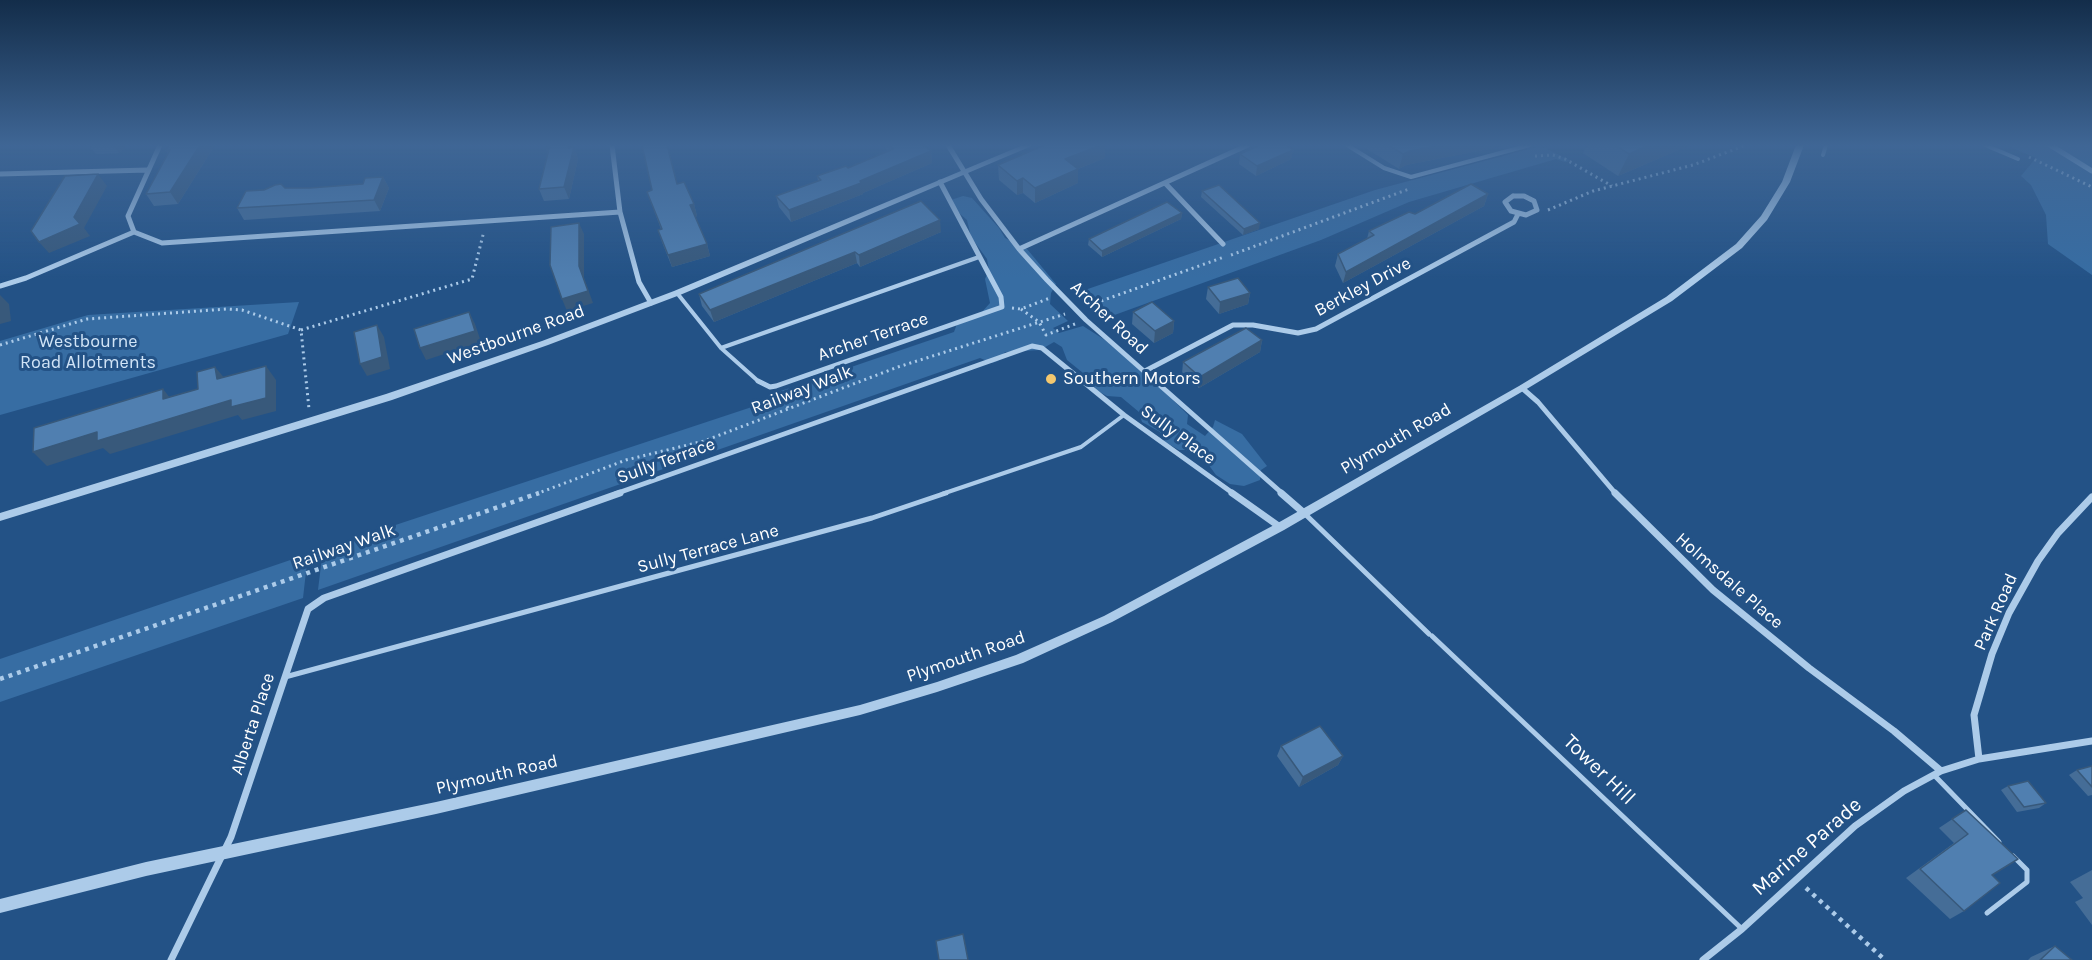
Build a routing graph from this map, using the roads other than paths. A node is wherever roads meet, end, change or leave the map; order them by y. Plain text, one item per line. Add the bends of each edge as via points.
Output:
1 (139, 190) edge
2 (617, 190) edge
3 (922, 190) edge
4 (946, 190) edge
5 (977, 190) edge
6 (1150, 190) edge
7 (1171, 190) edge
8 (1781, 190) edge
9 (620, 212) junction
10 (1518, 214) junction
11 (134, 232) junction
12 (1223, 244) dead end
13 (1019, 249) junction
14 (979, 257) junction
15 (0, 286) edge
16 (677, 293) junction
17 (651, 303) junction
18 (1032, 346) joint
19 (721, 348) junction
20 (1145, 371) junction
21 (758, 381) joint
22 (1522, 388) junction
23 (1124, 415) junction
24 (2092, 497) edge
25 (1304, 513) junction
26 (0, 517) edge
27 (1280, 527) junction
28 (310, 606) joint
29 (285, 677) junction
30 (2092, 741) edge
31 (1979, 759) junction
32 (1937, 773) junction
33 (2004, 846) edge
34 (224, 852) junction
35 (2011, 854) edge
36 (0, 906) edge
37 (1987, 913) dead end
38 (1742, 929) junction
39 (171, 960) edge
40 (1703, 960) edge

1 - 11 street via 128,216
2 - 9 street
3 - 16 street, Westbourne Road
4 - 14 street
5 - 13 street, Archer Road
6 - 13 street
7 - 12 street
8 - 22 street, Plymouth Road via 1764,218 1712,269 1644,316
9 - 11 street via 174,243 154,241
9 - 17 street via 639,282
10 - 10 street, Berkley Drive via 1530,214 1538,207 1524,196 1509,197 1505,205
10 - 20 street, Berkley Drive via 1514,222 1316,329 1298,333 1233,325
11 - 15 street
13 - 20 street, Archer Road via 1086,320
14 - 19 lane
14 - 21 street, Archer Terrace via 1001,297 1002,307 998,310 776,386
16 - 17 street, Westbourne Road
16 - 19 lane
17 - 26 street, Westbourne Road via 474,368
18 - 23 street, Sully Place via 1042,348
18 - 28 street, Sully Terrace
19 - 21 lane
20 - 25 street, Archer Road
22 - 25 street, Plymouth Road
22 - 32 street, Holmsdale Place via 1614,492 1713,590 1894,731
23 - 27 street, Sully Place
23 - 29 lane, Sully Terrace Lane via 1081,447 872,518
24 - 31 street, Park Road via 2058,533 2009,613 1974,715
25 - 27 street, Plymouth Road
25 - 38 lane, Tower Hill
27 - 34 street, Plymouth Road via 1108,619 1019,659 937,687 860,710 689,750
28 - 29 street, Alberta Place
29 - 34 street, Alberta Place
30 - 31 street, Marine Parade
31 - 32 street, Marine Parade
32 - 33 lane
32 - 38 street, Marine Parade via 1856,826
34 - 36 street, Plymouth Road
34 - 39 street, Alberta Place
35 - 37 lane via 2027,870 2027,882
38 - 40 street, Marine Parade

